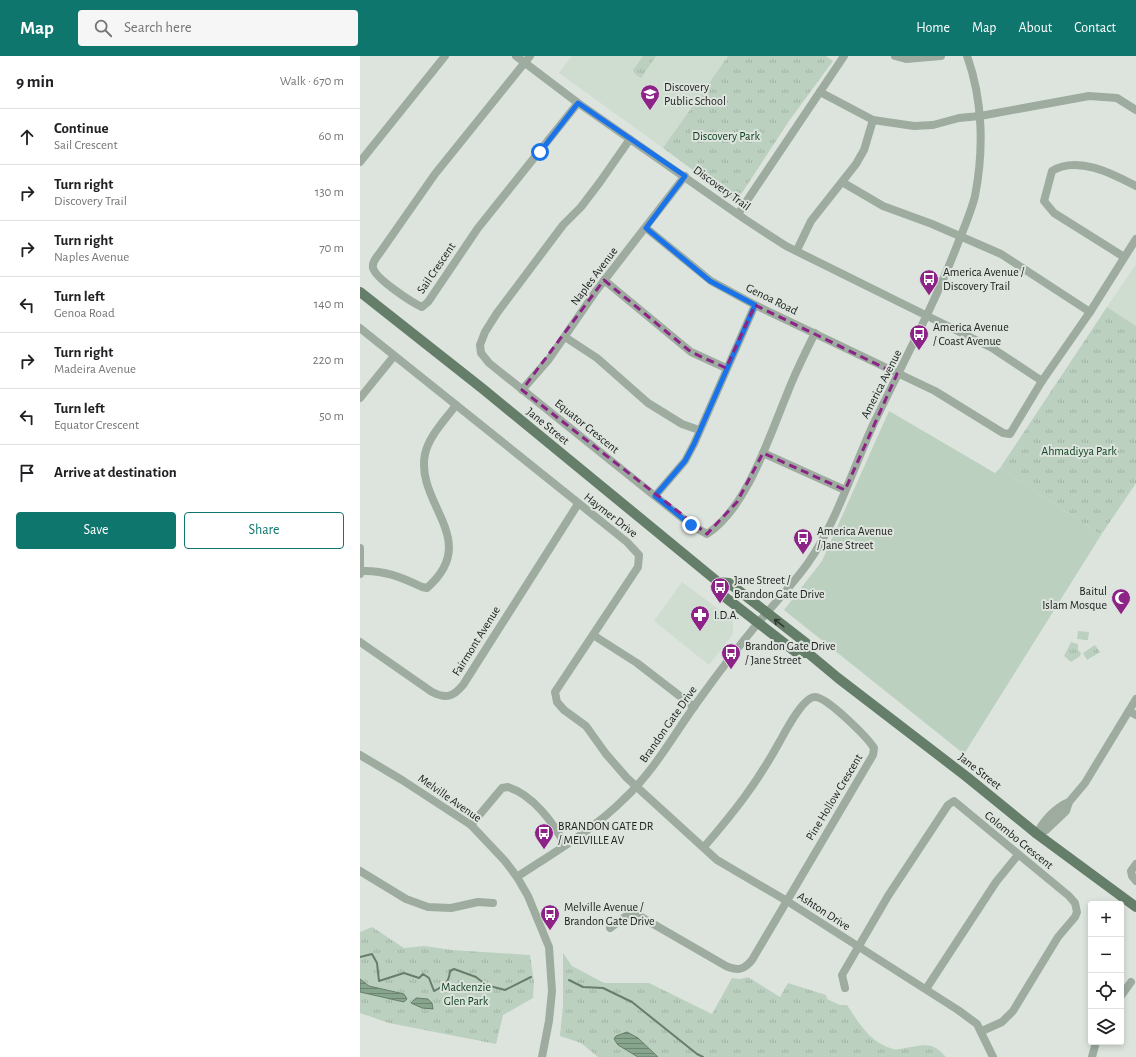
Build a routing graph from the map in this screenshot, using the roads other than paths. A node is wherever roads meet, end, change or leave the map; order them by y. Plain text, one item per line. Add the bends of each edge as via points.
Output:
1 (445, 56) edge
2 (516, 56) edge
3 (530, 56) edge
4 (844, 56) edge
5 (895, 56) edge
6 (941, 56) edge
7 (967, 56) edge
8 (524, 63) junction
9 (820, 92) junction
10 (578, 103) junction
11 (1136, 110) edge
12 (980, 116) junction
13 (873, 120) junction
14 (630, 139) junction
15 (360, 162) edge
16 (685, 176) junction
17 (842, 182) junction
18 (1136, 186) edge
19 (738, 214) junction
20 (646, 228) junction
21 (960, 237) junction
22 (1136, 239) edge
23 (797, 250) junction
24 (1124, 257) junction
25 (604, 280) junction
26 (360, 292) edge
27 (755, 305) junction
28 (1090, 312) junction
29 (928, 315) junction
30 (360, 328) edge
31 (815, 333) junction
32 (565, 337) junction
33 (394, 356) junction
34 (726, 368) junction
35 (897, 374) junction
36 (1042, 381) junction
37 (522, 390) junction
38 (360, 398) edge
39 (456, 405) junction
40 (699, 430) junction
41 (763, 453) junction
42 (845, 490) junction
43 (655, 496) junction
44 (578, 504) junction
45 (360, 548) edge
46 (361, 573) edge
47 (718, 582) junction
48 (767, 613) junction
49 (758, 623) junction
50 (592, 635) junction
51 (360, 642) edge
52 (808, 654) junction
53 (1136, 699) edge
54 (694, 707) junction
55 (1133, 713) edge
56 (360, 755) edge
57 (637, 786) junction
58 (471, 825) junction
59 (1037, 834) junction
60 (565, 845) junction
61 (704, 847) junction
62 (1018, 855) junction
63 (1136, 864) edge
64 (360, 871) edge
65 (517, 877) junction
66 (1136, 881) edge
67 (786, 901) junction
68 (493, 903) dead end
69 (1136, 907) edge
70 (610, 928) dead end
71 (859, 947) junction
72 (1131, 982) dead end
73 (845, 988) dead end
74 (926, 989) junction
75 (1124, 992) edge
76 (982, 1031) junction
77 (1095, 1045) edge
78 (542, 1057) edge
79 (993, 1057) edge
80 (1092, 1057) edge

1 - 15 street
2 - 8 street, Discovery Trail
3 - 8 street
4 - 9 street
5 - 6 street via 906,59
7 - 12 street, America Avenue via 974,75
8 - 10 street, Discovery Trail
8 - 10 street, Sail Crescent via 435,174 373,263 373,269 398,293 422,307 428,302 478,228
9 - 13 street
9 - 19 street
10 - 14 street, Discovery Trail
11 - 12 street via 1117,98 1088,96
12 - 13 street via 924,126
12 - 21 street, America Avenue via 979,172 974,199
13 - 17 street via 864,150
14 - 16 street, Discovery Trail
14 - 37 street, Equator Crescent via 581,207 563,225 510,294 485,332 480,345 484,358
16 - 19 street, Discovery Trail
16 - 20 street, Naples Avenue
17 - 21 street via 882,206
17 - 23 street via 812,221
18 - 24 street via 1094,167 1064,166 1052,171 1045,194 1044,201 1054,213
19 - 23 street, Discovery Trail via 786,246
20 - 25 street, Naples Avenue
20 - 27 street, Genoa Road via 710,281
21 - 28 street via 1001,254
21 - 29 street, America Avenue
22 - 24 street
23 - 29 street, Discovery Trail
24 - 28 street
25 - 32 street, Naples Avenue
25 - 34 street via 691,352
26 - 47 main road, Jane Street
27 - 31 street, Genoa Road
27 - 34 street
28 - 36 street
29 - 35 street, America Avenue
29 - 36 street, Discovery Trail via 992,348
30 - 33 street, Haymer Drive
31 - 35 street, Genoa Road
31 - 41 street, Equator Crescent via 790,385
32 - 37 street, Naples Avenue via 549,360
32 - 40 street via 597,358 648,403 682,424
33 - 38 street
33 - 39 street, Haymer Drive
34 - 40 street
35 - 36 street, Genoa Road via 935,391 1002,433 1010,434
35 - 42 street, America Avenue
37 - 43 street, Equator Crescent
39 - 44 street, Haymer Drive
39 - 46 street via 429,442 425,455 426,482 448,536 448,551 440,573 427,588 390,573 376,570
40 - 43 street via 685,461
41 - 42 street
41 - 43 street, Equator Crescent via 737,502 723,520 706,534
42 - 48 street, America Avenue via 808,563
44 - 50 street, Haymer Drive via 635,549 640,561
44 - 51 street, Fairmont Avenue via 463,685 454,694 441,697
45 - 46 street
47 - 48 main road, Jane Street via 729,582
47 - 49 main road, Jane Street via 721,594
48 - 49 street, Brandon Gate Drive
52 -> 48 main road, Jane Street via 806,643
49 - 52 main road, Jane Street via 797,653
49 - 54 street, Brandon Gate Drive
50 - 54 street via 637,663
50 - 57 street, Haymer Drive via 555,692 555,698 564,710 586,726 606,754
52 - 59 main road, Jane Street
53 - 55 street
54 - 57 street, Brandon Gate Drive via 661,757
55 - 59 street via 1069,802 1066,811 1046,830
56 - 58 street, Melville Avenue
57 - 60 street, Brandon Gate Drive via 607,815
57 - 61 street, Ashton Drive
58 - 60 street via 502,788 508,787 524,796 545,815 555,826
58 - 65 street, Melville Avenue via 505,860
59 - 69 main road, Jane Street
60 - 65 street, Brandon Gate Drive
61 - 67 street, Ashton Drive via 730,868
61 - 67 street, Pine Hollow Crescent via 756,784 785,730 801,708 812,698 824,700 867,737 874,748 873,755
62 - 71 street, Colombo Crescent via 954,801 948,805 888,896
62 - 74 street via 996,882
62 - 76 street, Colombo Crescent via 1075,902 1075,917 1058,937 1013,1011 1002,1022
63 - 66 street via 1131,871
64 - 68 street via 406,899 428,907
65 - 78 street, Melville Avenue via 528,896 549,947 552,991
67 - 70 street via 752,960 740,970 726,966 636,914 629,914
67 - 71 street, Ashton Drive
71 - 73 street via 842,975
71 - 74 street, Ashton Drive
72 - 75 street
74 - 76 street, Ashton Drive via 973,1021
76 - 79 street, Ashton Drive
77 - 80 street

